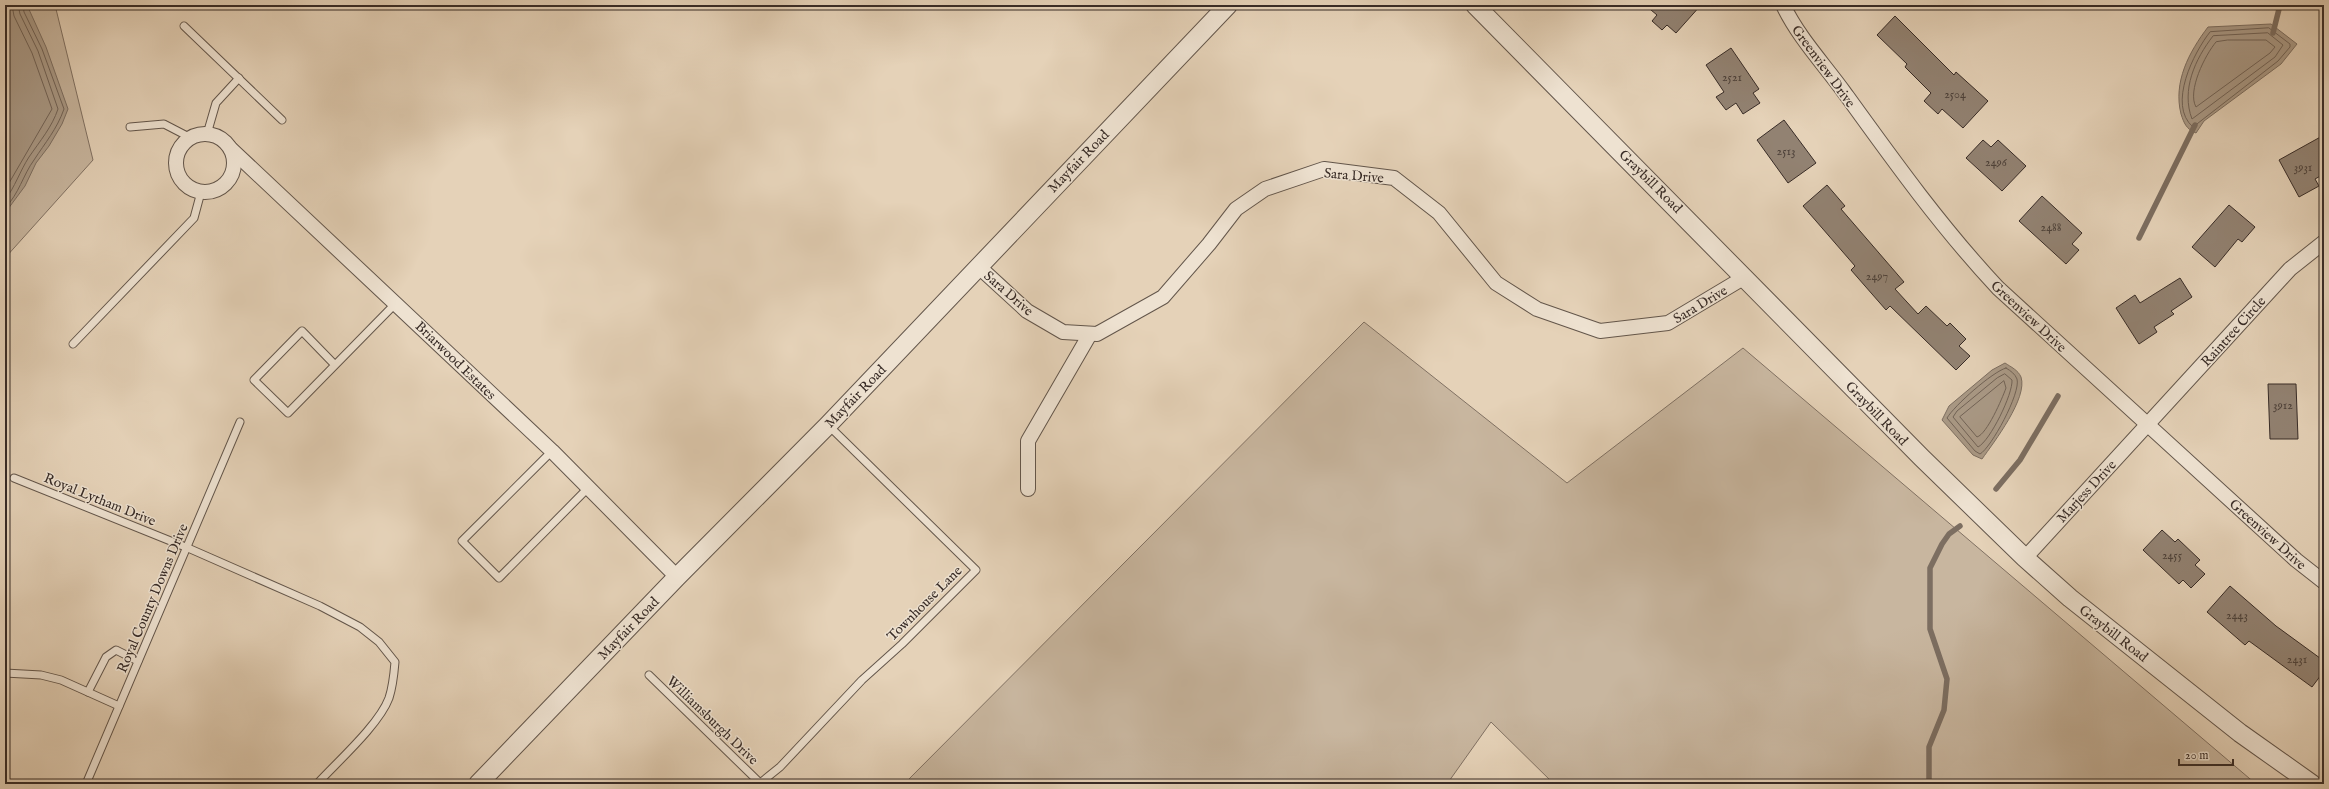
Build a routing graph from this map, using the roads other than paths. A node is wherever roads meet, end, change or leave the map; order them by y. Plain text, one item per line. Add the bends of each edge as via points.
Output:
1 (1228, 5) edge
2 (1475, 5) edge
3 (1783, 5) edge
4 (184, 26) dead end
5 (239, 78) junction
6 (282, 120) dead end
7 (130, 127) dead end
8 (207, 134) junction
9 (191, 138) junction
10 (231, 149) junction
11 (201, 192) junction
12 (2324, 242) edge
13 (978, 266) junction
14 (1745, 276) junction
15 (396, 303) junction
16 (1090, 334) junction
17 (72, 344) dead end
18 (335, 365) junction
19 (240, 422) dead end
20 (828, 425) junction
21 (2147, 425) junction
22 (552, 451) junction
23 (14, 478) dead end
24 (589, 487) junction
25 (1028, 489) dead end
26 (188, 548) junction
27 (2025, 558) junction
28 (677, 577) junction
29 (2324, 582) edge
30 (138, 661) junction
31 (5, 673) edge
32 (649, 675) dead end
33 (88, 692) junction
34 (119, 706) junction
35 (759, 783) edge
36 (87, 784) edge
37 (317, 784) edge
38 (478, 784) edge
39 (2312, 784) edge

1 - 13 street, Mayfair Road
2 - 14 street, Graybill Road
3 - 21 street, Greenview Drive via 1810,50 1960,248 1998,288
4 - 5 lane
5 - 6 lane
5 - 8 lane via 216,104
7 - 9 lane via 164,124
8 - 9 street
8 - 10 street via 218,137
9 - 11 street via 178,152 176,168 189,188
10 - 11 street via 234,166 228,182 213,191
10 - 15 street, Briarwood Estates
11 - 17 lane via 194,218
12 - 21 street, Raintree Circle via 2290,269
13 - 16 street, Sara Drive via 1027,311 1063,332
13 - 20 street, Mayfair Road
14 - 16 street, Sara Drive via 1668,323 1600,331 1537,309 1496,283 1439,213 1394,178 1324,169 1265,189 1236,209 1163,297 1097,334
14 - 27 street, Graybill Road via 1922,458
15 - 18 lane
15 - 22 street, Briarwood Estates
16 - 25 street via 1028,442
18 - 18 lane via 288,413 254,380 302,331
19 - 26 lane, Royal County Downs Drive
20 - 28 street, Mayfair Road
20 - 35 lane, Townhouse Lane via 976,570 862,680 780,767
21 - 27 street, Marjess Drive
21 - 29 street, Greenview Drive via 2296,560
22 - 24 street, Briarwood Estates
22 - 24 lane via 462,541 499,578
23 - 26 lane, Royal Lytham Drive
24 - 28 street, Briarwood Estates
26 - 30 lane, Royal County Downs Drive
26 - 37 lane, Royal Lytham Drive via 360,627 379,642 395,662 394,679 388,700 379,717
27 - 39 street, Graybill Road via 2070,598 2240,733
28 - 38 street, Mayfair Road
30 - 33 lane via 116,650 106,657
30 - 34 lane, Royal County Downs Drive
31 - 33 lane via 41,675 61,680
32 - 35 lane, Williamsburgh Drive
33 - 34 lane
34 - 36 lane, Royal County Downs Drive

